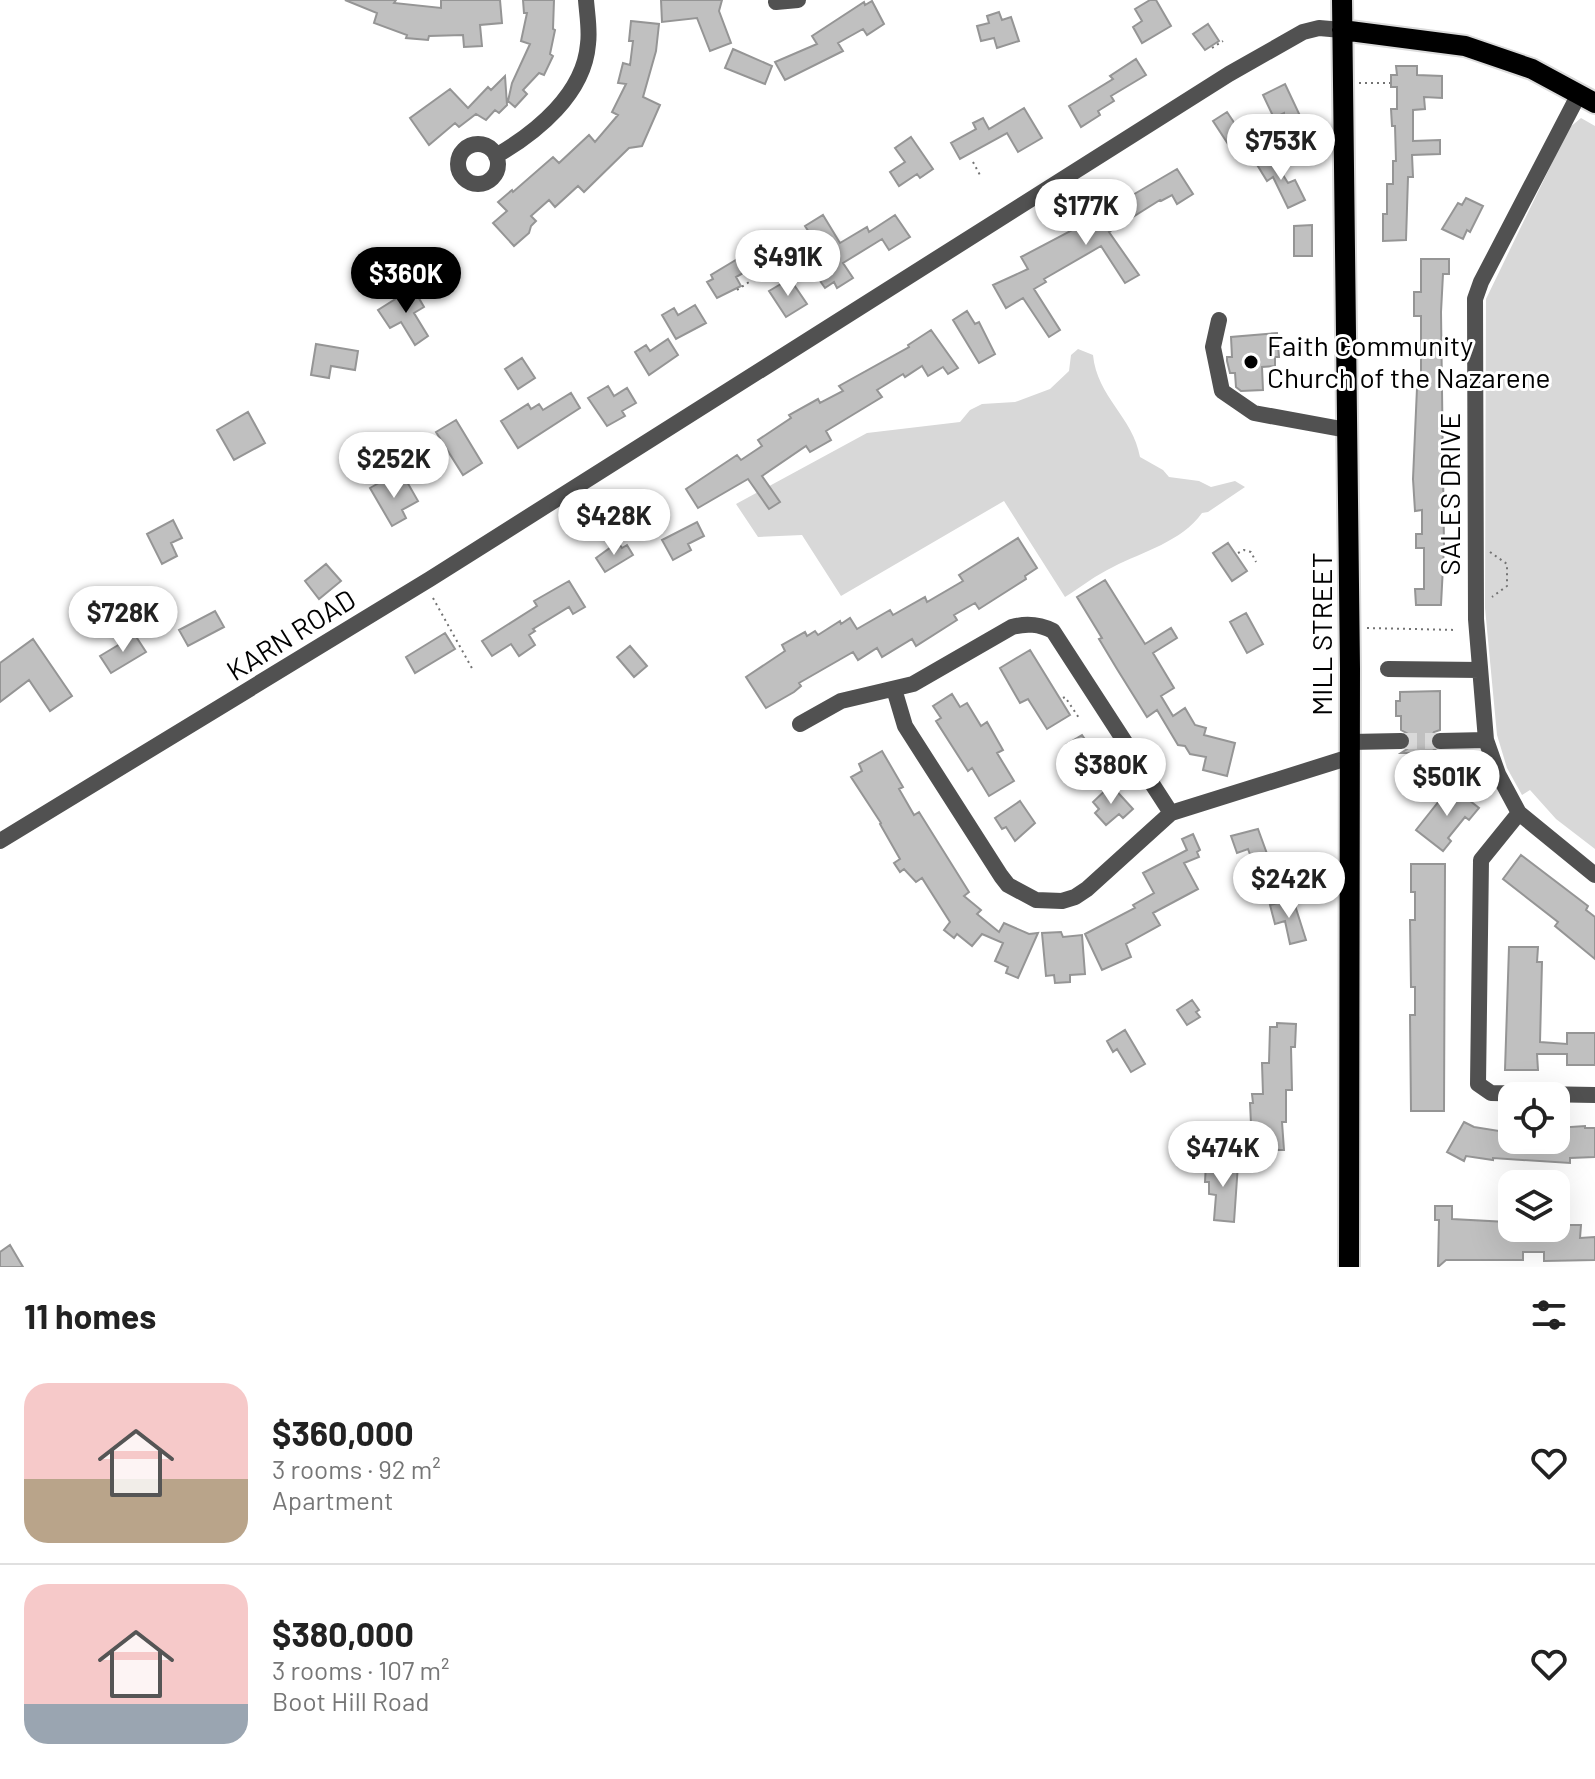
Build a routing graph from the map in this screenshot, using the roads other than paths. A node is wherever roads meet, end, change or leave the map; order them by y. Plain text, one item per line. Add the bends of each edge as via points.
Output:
1 (586, 0) edge
2 (798, 0) edge
3 (1342, 0) edge
4 (776, 2) dead end
5 (1342, 30) junction
6 (1587, 98) edge
7 (496, 156) dead end
8 (1219, 320) dead end
9 (1347, 430) junction
10 (1388, 669) dead end
11 (1480, 670) junction
12 (894, 689) junction
13 (800, 724) dead end
14 (1486, 740) junction
15 (1401, 741) tunnel mouth
16 (1440, 741) tunnel mouth
17 (1350, 749) junction
18 (1171, 813) junction
19 (1519, 813) junction
20 (0, 841) edge
21 (1595, 875) edge
22 (1595, 1095) edge
23 (1349, 1267) edge

1 - 7 street via 589,43 575,85 550,115
2 - 4 street
3 - 5 main road, MILL STREET
5 - 6 main road via 1465,46 1532,69
5 - 9 main road, MILL STREET
5 - 20 street, KARN ROAD via 1303,32 1229,74 424,583
6 - 11 street, SALES DRIVE via 1477,293
8 - 9 street via 1213,347 1222,391 1254,413
9 - 17 main road, MILL STREET
10 - 11 street
11 - 14 street, SALES DRIVE
12 - 13 street via 841,701
12 - 18 street via 931,675 1012,627 1044,626 1053,631
12 - 18 street via 905,726 1008,885 1036,900 1062,901 1087,889
14 - 16 street
14 - 19 street, SALES DRIVE
15 - 17 street
17 - 18 street
17 - 23 main road, MILL STREET
19 - 21 street, SALES DRIVE
19 - 22 street via 1481,860 1478,1084 1491,1093

